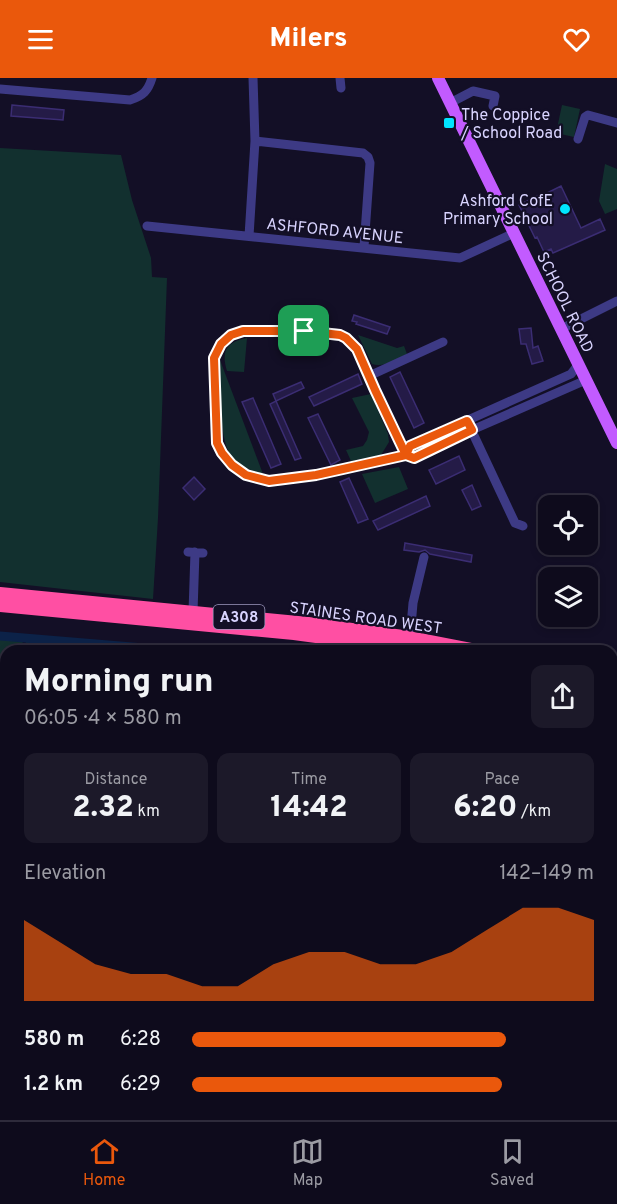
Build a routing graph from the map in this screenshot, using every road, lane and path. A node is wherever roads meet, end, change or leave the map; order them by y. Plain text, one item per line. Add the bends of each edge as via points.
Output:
1 (152, 78) edge
2 (253, 78) edge
3 (438, 78) edge
4 (0, 89) edge
5 (450, 103) junction
6 (493, 106) dead end
7 (617, 123) edge
8 (578, 139) dead end
9 (255, 141) junction
10 (147, 226) dead end
11 (514, 233) junction
12 (249, 236) junction
13 (364, 247) junction
14 (617, 301) edge
15 (561, 329) junction
16 (443, 342) dead end
17 (578, 365) junction
18 (369, 376) junction
19 (586, 380) junction
20 (470, 425) junction
21 (617, 443) edge
22 (406, 455) junction
23 (523, 526) dead end
24 (195, 552) dead end
25 (424, 557) dead end
26 (0, 594) edge
27 (0, 605) edge
28 (193, 612) junction
29 (410, 645) edge

1 - 4 street via 140,97 130,100
2 - 9 street
3 - 5 main road, SCHOOL ROAD
5 - 6 street via 473,91 495,96
5 - 11 main road, SCHOOL ROAD
7 - 8 street via 588,115
9 - 12 street
9 - 13 street via 363,153 368,157
10 - 12 street, ASHFORD AVENUE
11 - 13 street, ASHFORD AVENUE via 460,258
11 - 15 main road, SCHOOL ROAD
12 - 13 street, ASHFORD AVENUE
14 - 15 street
15 - 17 main road, SCHOOL ROAD
16 - 18 street
17 - 19 main road, SCHOOL ROAD
17 - 20 street via 571,374
18 - 22 street
18 - 22 street via 357,349 340,335 294,331 243,331 231,335 214,358 217,443 232,465 246,475 269,481
19 - 20 street
19 - 21 main road, SCHOOL ROAD
20 - 22 street via 414,458
20 - 23 street via 515,524
24 - 28 street
25 - 29 street via 413,603
26 - 28 highway, STAINES ROAD WEST / A308
27 - 29 highway, STAINES ROAD WEST / A308
28 - 29 highway, STAINES ROAD WEST / A308 via 308,624

